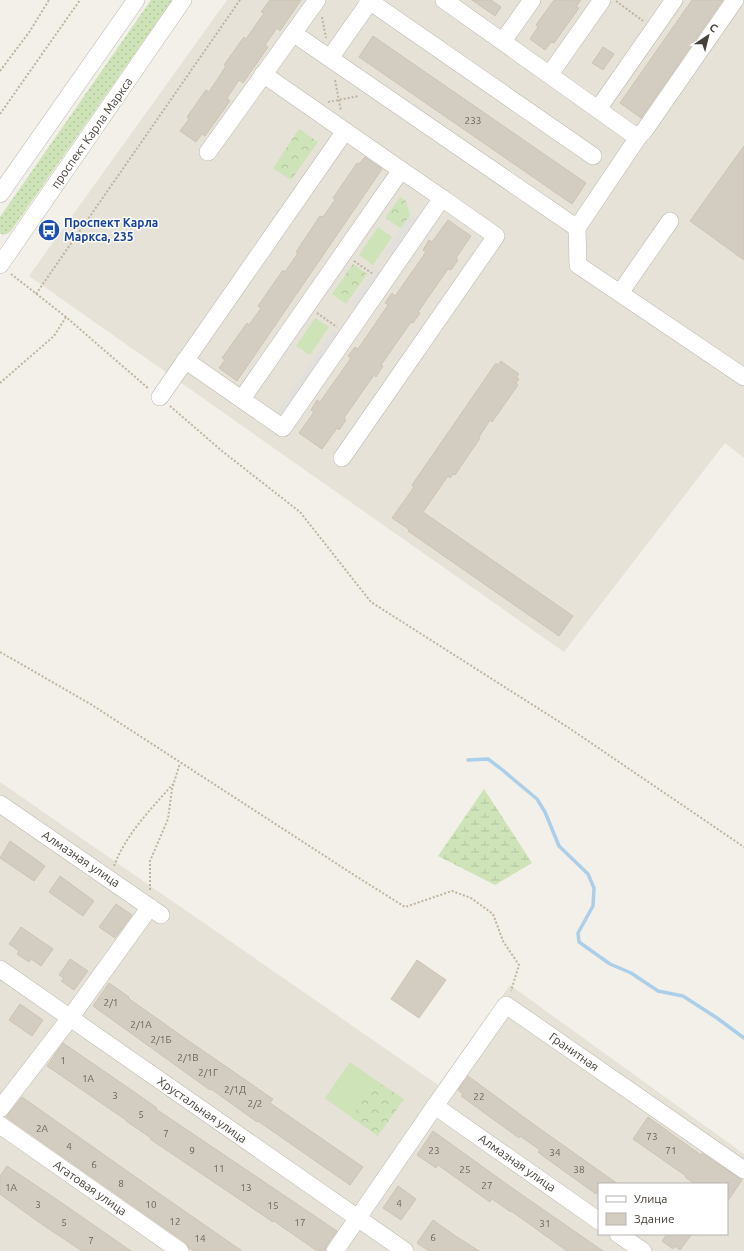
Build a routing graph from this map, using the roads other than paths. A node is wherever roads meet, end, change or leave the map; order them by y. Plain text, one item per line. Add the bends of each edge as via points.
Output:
1 (136, 0) edge
2 (184, 0) edge
3 (317, 0) edge
4 (369, 0) edge
5 (532, 0) edge
6 (674, 0) edge
7 (735, 0) edge
8 (452, 2) edge
9 (611, 2) edge
10 (293, 33) junction
11 (503, 41) junction
12 (330, 58) junction
13 (263, 74) junction
14 (550, 74) junction
15 (598, 109) junction
16 (344, 131) junction
17 (639, 136) junction
18 (208, 152) dead end
19 (593, 156) dead end
20 (401, 170) junction
21 (0, 194) edge
22 (442, 198) junction
23 (670, 221) dead end
24 (577, 228) junction
25 (0, 265) edge
26 (620, 293) junction
27 (185, 360) junction
28 (744, 377) edge
29 (160, 398) road end
30 (242, 399) junction
31 (342, 458) dead end
32 (0, 804) edge
33 (0, 969) edge
34 (70, 1018) junction
35 (435, 1106) junction
36 (0, 1109) edge
37 (0, 1125) edge
38 (744, 1170) edge
39 (358, 1219) junction
40 (598, 1219) edge
41 (619, 1235) edge
42 (180, 1251) edge
43 (335, 1251) edge
44 (405, 1251) edge
45 (643, 1251) edge

1 - 21 street
2 - 25 street, проспект Карла Маркса
3 - 10 street
4 - 12 street
4 - 19 street
5 - 11 street
6 - 15 street
7 - 17 street
8 - 11 street
9 - 14 street
10 - 12 street
10 - 13 street
11 - 14 street
12 - 24 street
13 - 16 street
13 - 18 street
14 - 15 street
15 - 17 street
16 - 20 street
16 - 27 street
17 - 24 street
20 - 22 street
20 - 30 street
22 - 30 street via 283,428
22 - 31 street via 496,236
23 - 26 street
24 - 26 street via 578,265
26 - 28 street
27 - 29 street
27 - 30 street
32 - 34 street, Алмазная улица via 155,911
33 - 34 street, Хрустальная улица
34 - 36 street
34 - 39 street, Хрустальная улица
35 - 38 street, Гранитная via 506,1005
35 - 39 street
35 - 40 street, Алмазная улица
37 - 42 street, Агатовая улица
39 - 43 street
39 - 44 street, Хрустальная улица
41 - 45 street

